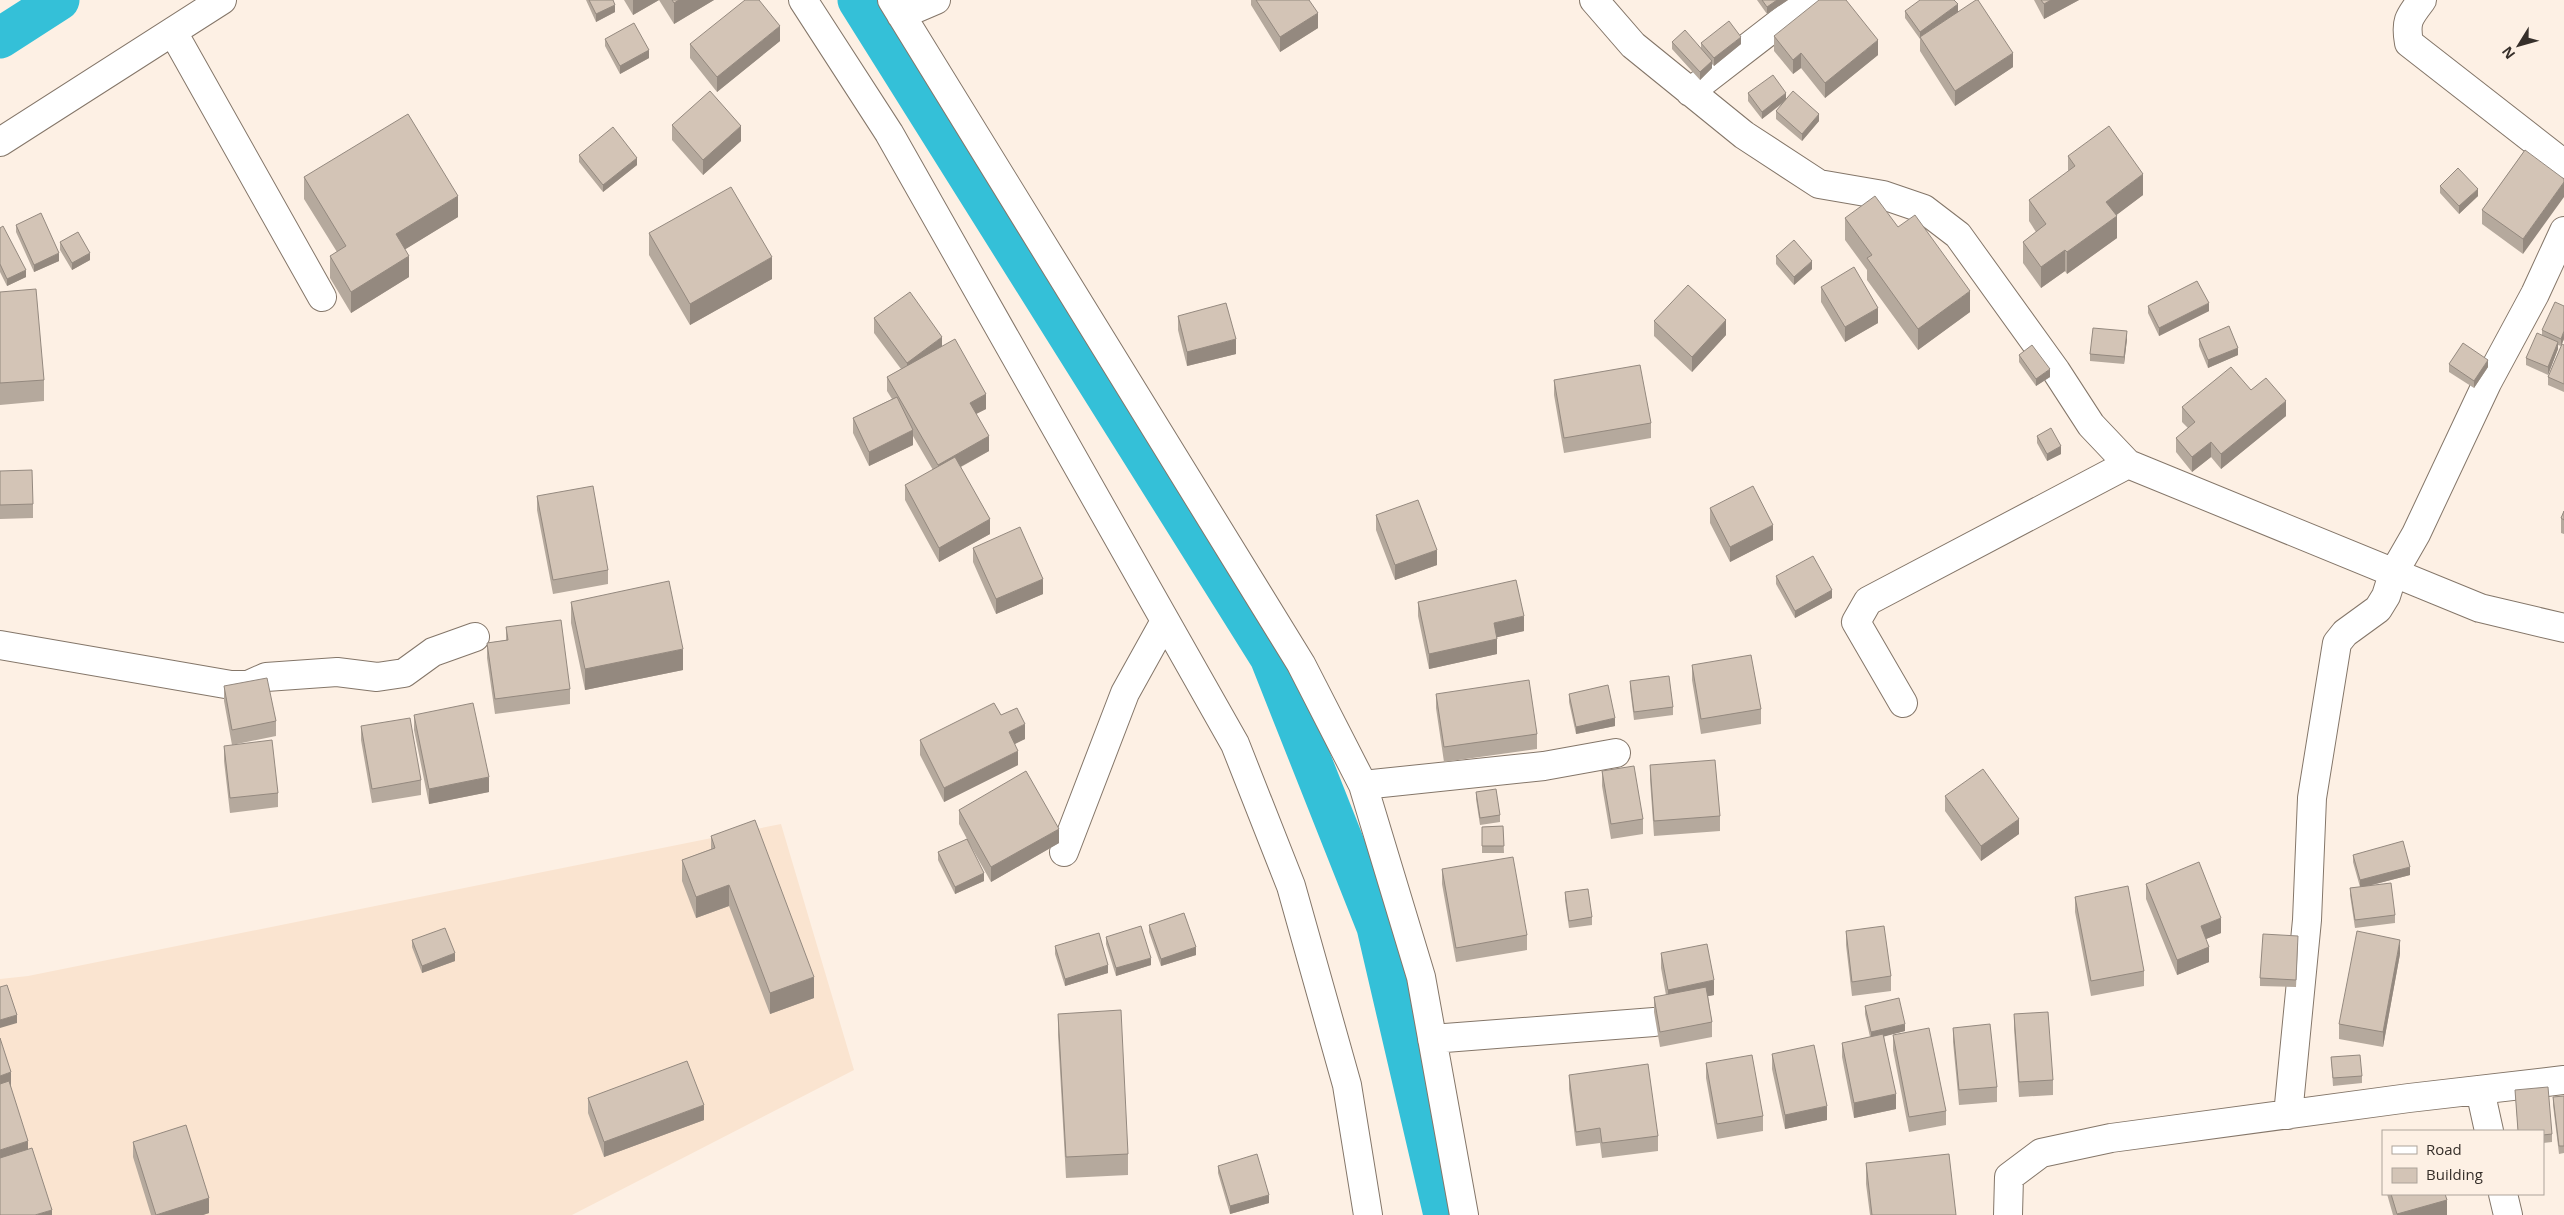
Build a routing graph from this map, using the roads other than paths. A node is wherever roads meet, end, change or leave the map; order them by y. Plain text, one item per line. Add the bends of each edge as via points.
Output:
1 (222, 0) edge
2 (803, 0) edge
3 (936, 0) edge
4 (1594, 0) edge
5 (1809, 0) edge
6 (2422, 0) edge
7 (896, 7) edge
8 (173, 32) junction
9 (1690, 92) junction
10 (0, 142) edge
11 (2564, 164) edge
12 (2564, 231) edge
13 (322, 297) dead end
14 (2128, 464) junction
15 (2393, 574) junction
16 (1166, 621) junction
17 (2564, 628) edge
18 (475, 637) dead end
19 (0, 645) edge
20 (1903, 703) dead end
21 (1616, 753) dead end
22 (1363, 785) junction
23 (1064, 852) dead end
24 (1654, 1022) edge
25 (1432, 1039) junction
26 (2564, 1080) edge
27 (2480, 1090) junction
28 (2288, 1115) junction
29 (2489, 1130) edge
30 (2504, 1195) edge
31 (1368, 1215) edge
32 (1464, 1215) edge
33 (2008, 1215) edge
34 (2508, 1215) edge

1 - 8 street
2 - 16 street via 889,133
3 - 7 street
4 - 9 street via 1633,45
5 - 9 street
6 - 11 street via 2408,17 2409,43
7 - 22 street via 1301,664
8 - 10 street
8 - 13 street
9 - 14 street via 1744,135 1819,184 1883,195 1924,209 1958,235 2056,370 2091,425
12 - 15 street via 2546,299 2487,383 2416,534
14 - 15 street
14 - 20 street via 1868,601 1856,622
15 - 17 street via 2480,608
15 - 28 street via 2378,609 2345,633 2337,643 2312,798 2308,920
16 - 23 street via 1124,693
16 - 31 street via 1235,744 1291,886 1347,1085
18 - 19 street via 433,652 404,673 377,677 337,672 266,677 248,685 231,685
21 - 22 street via 1544,766
22 - 25 street via 1421,977
24 - 25 street
25 - 32 street
26 - 27 street
27 - 28 street
27 - 29 street
28 - 33 street via 2111,1138 2041,1153 2009,1177
30 - 34 street

